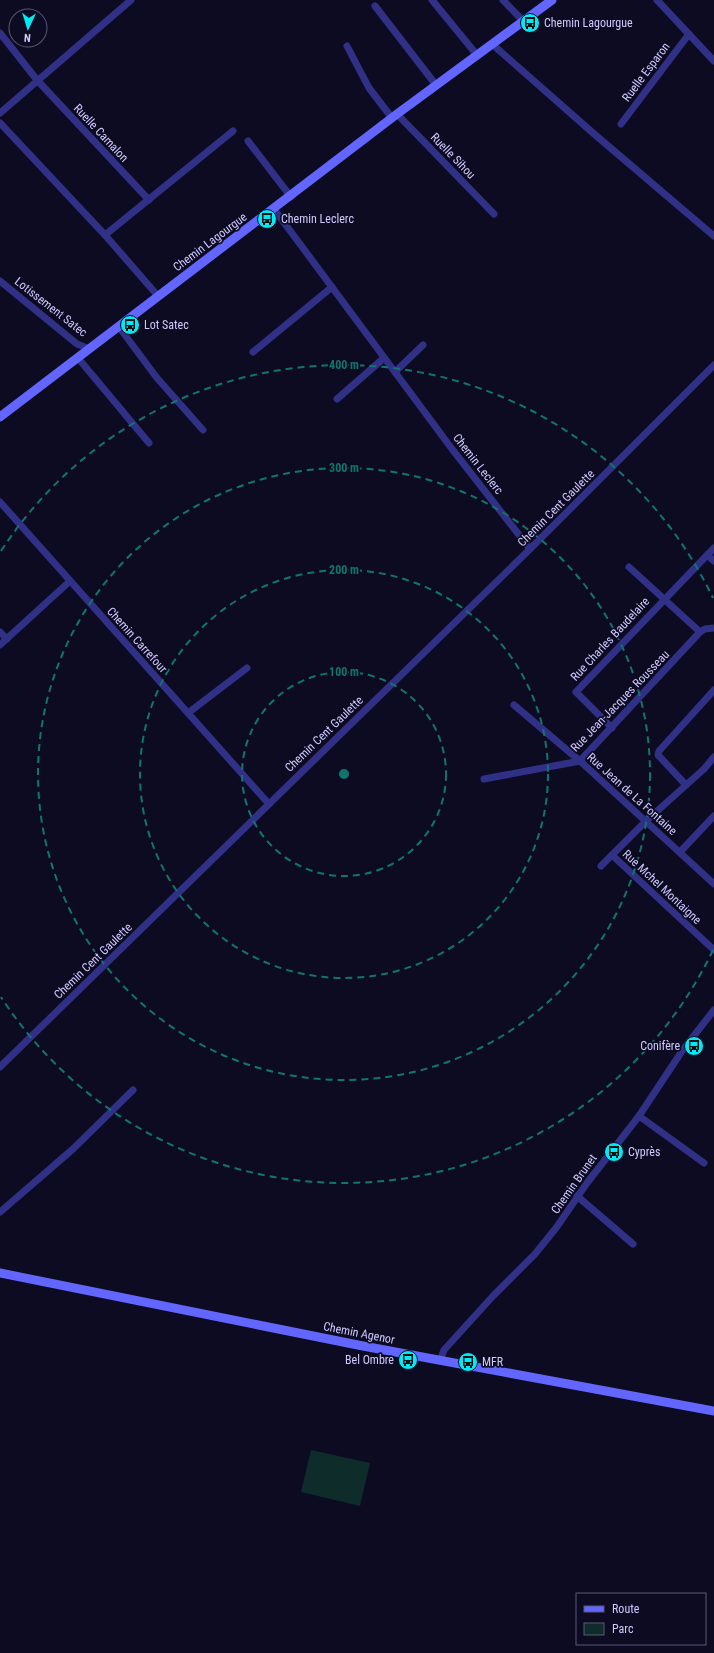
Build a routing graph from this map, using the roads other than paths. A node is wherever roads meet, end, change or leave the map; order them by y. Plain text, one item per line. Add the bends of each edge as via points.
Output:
1 (131, 0) edge
2 (432, 0) edge
3 (503, 0) edge
4 (552, 0) edge
5 (657, 0) edge
6 (375, 6) dead end
7 (523, 21) junction
8 (0, 33) edge
9 (690, 34) junction
10 (492, 44) junction
11 (347, 46) dead end
12 (477, 55) junction
13 (714, 61) edge
14 (37, 80) junction
15 (436, 85) junction
16 (0, 113) edge
17 (395, 116) junction
18 (0, 123) edge
19 (621, 124) dead end
20 (233, 131) dead end
21 (248, 141) dead end
22 (291, 197) junction
23 (148, 200) junction
24 (274, 209) junction
25 (494, 214) dead end
26 (105, 235) junction
27 (714, 236) edge
28 (0, 281) edge
29 (332, 287) junction
30 (158, 296) junction
31 (119, 327) junction
32 (423, 345) dead end
33 (90, 349) junction
34 (253, 352) dead end
35 (78, 358) junction
36 (384, 358) junction
37 (714, 365) edge
38 (395, 372) junction
39 (337, 400) dead end
40 (0, 417) edge
41 (203, 430) dead end
42 (149, 443) dead end
43 (0, 502) edge
44 (714, 548) edge
45 (530, 549) junction
46 (707, 555) junction
47 (714, 562) edge
48 (629, 567) dead end
49 (70, 581) junction
50 (663, 598) junction
51 (714, 628) edge
52 (0, 632) edge
53 (700, 632) junction
54 (7, 639) junction
55 (0, 645) edge
56 (247, 668) dead end
57 (714, 690) edge
58 (514, 705) dead end
59 (188, 713) junction
60 (612, 728) junction
61 (714, 757) edge
62 (580, 761) junction
63 (484, 779) dead end
64 (686, 786) junction
65 (268, 804) junction
66 (714, 816) edge
67 (646, 821) junction
68 (680, 852) junction
69 (612, 855) junction
70 (601, 866) dead end
71 (714, 884) edge
72 (714, 950) edge
73 (714, 1010) edge
74 (0, 1067) edge
75 (133, 1090) dead end
76 (639, 1116) junction
77 (704, 1163) dead end
78 (577, 1196) junction
79 (0, 1212) edge
80 (633, 1244) dead end
81 (0, 1273) edge
82 (440, 1361) junction
83 (714, 1411) edge

1 - 14 street
2 - 12 street
3 - 7 street
4 - 7 main road, Chemin Lagourgue
5 - 9 street
6 - 15 street
7 - 10 main road, Chemin Lagourgue
8 - 14 street, Ruelle Camalon
9 - 13 street
9 - 19 street, Ruelle Esparon
10 - 12 main road, Chemin Lagourgue
10 - 27 street
11 - 17 street via 368,88
12 - 15 main road, Chemin Lagourgue
14 - 16 street
14 - 23 street, Ruelle Camalon
15 - 17 main road, Chemin Lagourgue
17 - 22 main road, Chemin Lagourgue
17 - 25 street, Ruelle Sihou
18 - 26 street
20 - 23 street
21 - 22 street
22 - 24 main road, Chemin Lagourgue
23 - 26 street
24 - 29 street, Chemin Leclerc
24 - 30 main road, Chemin Lagourgue
26 - 30 street
28 - 33 street, Lotissement Satec via 77,344
29 - 34 street
29 - 36 street, Chemin Leclerc
30 - 31 main road, Chemin Lagourgue
31 - 33 main road, Chemin Lagourgue
31 - 41 street via 157,378
32 - 38 street
33 - 35 main road, Chemin Lagourgue
35 - 40 main road, Chemin Lagourgue
35 - 42 street
36 - 38 street, Chemin Leclerc
36 - 39 street
37 - 45 street, Chemin Cent Gaulette
38 - 45 street, Chemin Leclerc
43 - 49 street, Chemin Carrefour
44 - 46 street, Rue Charles Baudelaire
45 - 65 street, Chemin Cent Gaulette
46 - 47 street
46 - 50 street, Rue Charles Baudelaire
48 - 50 street, Rue Charles Baudelaire
49 - 54 street
49 - 59 street, Chemin Carrefour
50 - 53 street, Rue Charles Baudelaire
50 - 60 street, Rue Charles Baudelaire via 576,692
51 - 53 street
52 - 54 street
53 - 60 street, Rue Jean-Jacques Rousseau
54 - 55 street
56 - 59 street
57 - 64 street via 659,751 658,755
58 - 62 street, Rue Jean de La Fontaine
59 - 65 street, Chemin Carrefour
60 - 62 street, Rue Jean-Jacques Rousseau
61 - 64 street
62 - 63 street, Rue Jean-Jacques Rousseau
62 - 67 street, Rue Jean de La Fontaine
64 - 67 street
65 - 74 street, Chemin Cent Gaulette
66 - 68 street, Rue Jean de La Fontaine
67 - 68 street, Rue Jean de La Fontaine
67 - 69 street
68 - 71 street, Rue Jean de La Fontaine
69 - 70 street
69 - 72 street, Rue Mchel Montaigne
73 - 76 street, Chemin Brunet via 682,1051
75 - 79 street via 73,1149
76 - 77 street
76 - 78 street, Chemin Brunet
78 - 80 street
78 - 82 street, Chemin Brunet via 535,1254 444,1350
81 - 82 main road, Chemin Agenor
82 - 83 main road, Chemin Agenor

